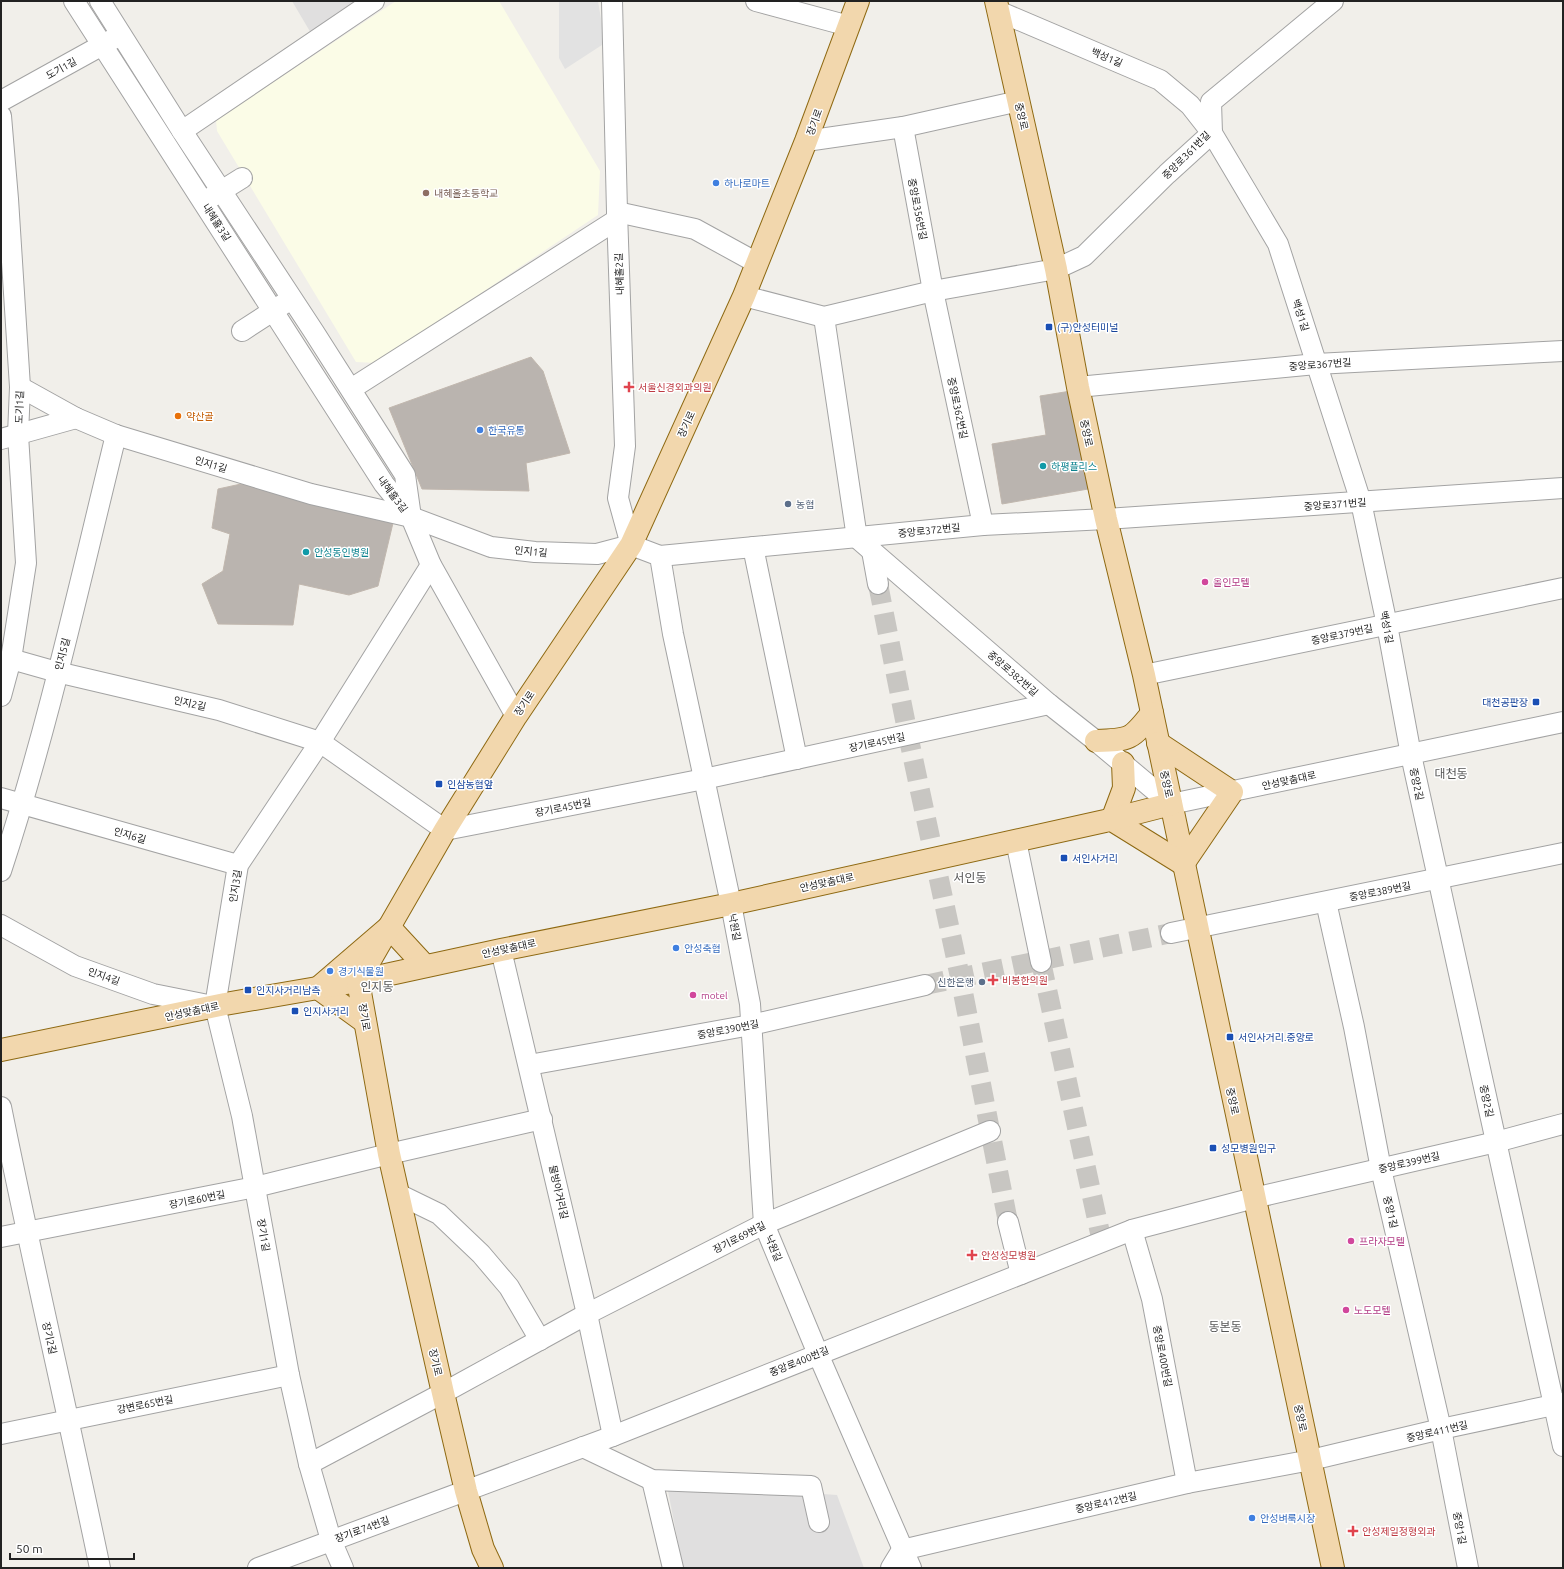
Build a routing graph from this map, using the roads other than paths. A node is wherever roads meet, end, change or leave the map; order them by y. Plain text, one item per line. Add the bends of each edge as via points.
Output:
1 (74, 1) edge
2 (100, 1) edge
3 (374, 1) edge
4 (612, 1) edge
5 (756, 1) edge
6 (858, 1) edge
7 (1333, 1) edge
8 (997, 6) edge
9 (849, 26) junction
10 (120, 34) junction
11 (103, 45) junction
12 (1, 101) edge
13 (1019, 101) junction
14 (1, 116) edge
15 (903, 127) junction
16 (182, 131) junction
17 (1212, 133) junction
18 (806, 141) junction
19 (242, 178) dead end
20 (222, 191) junction
21 (204, 202) junction
22 (617, 216) junction
23 (757, 263) junction
24 (1056, 269) junction
25 (933, 291) junction
26 (744, 296) junction
27 (291, 298) junction
28 (273, 310) junction
29 (824, 318) junction
30 (242, 330) dead end
31 (1563, 351) edge
32 (1316, 364) junction
33 (20, 387) junction
34 (1078, 387) junction
35 (350, 389) junction
36 (76, 418) junction
37 (116, 435) junction
38 (9, 437) edge
39 (1563, 488) edge
40 (1361, 502) junction
41 (411, 517) junction
42 (1106, 519) junction
43 (983, 525) junction
44 (857, 538) junction
45 (631, 545) junction
46 (753, 547) junction
47 (872, 551) junction
48 (660, 556) junction
49 (431, 565) junction
50 (878, 584) tunnel mouth
51 (1563, 588) edge
52 (1387, 625) junction
53 (11, 659) junction
54 (57, 672) junction
55 (1144, 675) junction
56 (1, 696) edge
57 (1049, 704) junction
58 (1152, 713) junction
59 (516, 716) junction
60 (1563, 722) edge
61 (1096, 741) junction
62 (320, 742) junction
63 (1158, 743) junction
64 (1411, 755) junction
65 (797, 759) junction
66 (1123, 763) junction
67 (704, 779) junction
68 (1232, 792) junction
69 (1, 798) edge
70 (23, 804) junction
71 (1171, 804) junction
72 (1112, 820) junction
73 (445, 830) junction
74 (1016, 841) junction
75 (1563, 853) edge
76 (1184, 864) junction
77 (238, 865) junction
78 (1, 871) edge
79 (1438, 880) junction
80 (1326, 902) junction
81 (731, 904) junction
82 (1, 925) edge
83 (389, 927) junction
84 (1197, 928) junction
85 (1171, 934) tunnel mouth
86 (501, 950) junction
87 (1041, 962) tunnel mouth
88 (425, 966) junction
89 (358, 981) junction
90 (925, 985) tunnel mouth
91 (318, 988) junction
92 (215, 1006) junction
93 (366, 1022) junction
94 (751, 1025) junction
95 (1, 1050) edge
96 (529, 1065) junction
97 (1, 1107) edge
98 (542, 1119) junction
99 (1563, 1124) edge
100 (990, 1131) dead end
101 (1496, 1142) junction
102 (389, 1154) junction
103 (1382, 1169) junction
104 (255, 1188) junction
105 (398, 1194) junction
106 (1254, 1198) junction
107 (1008, 1222) tunnel mouth
108 (764, 1224) junction
109 (1132, 1230) junction
110 (26, 1231) junction
111 (2, 1238) edge
112 (1021, 1274) junction
113 (588, 1314) junction
114 (540, 1340) junction
115 (818, 1354) junction
116 (288, 1375) junction
117 (443, 1393) junction
118 (1558, 1404) edge
119 (69, 1420) junction
120 (1441, 1429) junction
121 (1, 1434) edge
122 (613, 1436) junction
123 (1563, 1446) edge
124 (582, 1447) junction
125 (1311, 1460) junction
126 (309, 1464) junction
127 (652, 1480) junction
128 (1187, 1483) junction
129 (466, 1491) junction
130 (819, 1522) dead end
131 (331, 1540) junction
132 (902, 1550) junction
133 (100, 1568) edge
134 (258, 1568) edge
135 (343, 1568) edge
136 (492, 1568) edge
137 (673, 1568) edge
138 (891, 1568) edge
139 (911, 1568) edge
140 (1333, 1568) edge
141 (1468, 1568) edge

1 - 11 street, 내혜홀3길
2 - 10 street, 내혜홀3길
3 - 16 street
4 - 22 street, 내혜홀2길
5 - 9 street
6 - 9 main road, 장기로
7 - 17 street, 중앙로361번길 via 1211,102
8 - 13 main road, 중앙로
8 - 17 street, 백성1길 via 1160,80 1190,105
9 - 18 main road, 장기로
10 - 11 street, 도기1길
10 - 16 street, 내혜홀3길
11 - 12 street, 도기1길
11 - 21 street, 내혜홀3길
13 - 15 street
13 - 24 main road, 중앙로
14 - 33 street, 도기1길
15 - 18 street
15 - 25 street, 중앙로356번길
16 - 20 street, 내혜홀3길
17 - 24 street, 중앙로361번길 via 1084,256
17 - 32 street, 백성1길 via 1278,244
18 - 23 main road, 장기로
19 - 20 street
20 - 21 street
20 - 27 street, 내혜홀3길
21 - 28 street, 내혜홀3길
22 - 23 street via 695,229
22 - 35 street
22 - 45 street, 내혜홀2길 via 625,446 618,498
23 - 26 main road, 장기로
24 - 25 street
24 - 34 main road, 중앙로
25 - 29 street
25 - 43 street, 중앙로362번길
26 - 29 street
26 - 45 main road, 장기로
27 - 28 street
27 - 35 street, 내혜홀3길
28 - 30 street
28 - 41 street, 내혜홀3길 via 384,484
29 - 44 street
31 - 32 street, 중앙로367번길
32 - 34 street, 중앙로367번길
32 - 40 street, 백성1길
33 - 36 street, 인지1길
33 - 38 street, 도기1길
34 - 42 main road, 중앙로
35 - 41 street, 내혜홀3길 via 405,475
36 - 37 street, 인지1길
36 - 38 street
37 - 41 street, 인지1길 via 311,494
37 - 54 street, 인지5길
38 - 53 street, 도기1길 via 26,563
39 - 40 street, 중앙로371번길
40 - 42 street, 중앙로371번길
40 - 52 street, 백성1길
41 - 45 street, 인지1길 via 491,547 527,552 597,554
41 - 49 street
42 - 43 street, 중앙로372번길
42 - 55 main road, 중앙로
43 - 44 street, 중앙로372번길
44 - 46 street, 중앙로372번길
44 - 47 street, 중앙로382번길
45 - 48 street, 중앙로372번길
45 - 59 main road, 장기로
46 - 48 street, 중앙로372번길
46 - 65 street
47 - 50 street
47 - 57 street, 중앙로382번길
48 - 67 street via 672,634
49 - 59 street
49 - 62 street
51 - 52 street, 중앙로379번길
52 - 55 street, 중앙로379번길
52 - 64 street, 백성1길
53 - 54 street, 인지2길
53 - 56 street, 도기1길
54 - 62 street, 인지2길 via 219,710
54 - 70 street, 인지5길
55 - 58 main road, 중앙로
57 - 61 street, 중앙로382번길
57 - 65 street, 장기로45번길
58 - 61 main road via 1137,732 1126,739
58 - 63 main road, 중앙로
59 - 73 main road, 장기로
60 - 64 street, 안성맞춤대로
61 - 66 street, 중앙로382번길
62 - 73 street, 인지2길
62 - 77 street, 인지3길
63 - 68 main road
63 - 71 main road, 중앙로
64 - 68 street, 안성맞춤대로
64 - 79 street, 중앙2길
65 - 67 street, 장기로45번길
66 - 71 street, 중앙로382번길
66 - 72 main road via 1124,788
67 - 73 street, 장기로45번길
67 - 81 street
68 - 71 street, 안성맞춤대로
68 - 76 main road
69 - 70 street, 인지6길
70 - 77 street, 인지6길
70 - 78 street, 인지5길
71 - 72 main road, 안성맞춤대로
71 - 76 main road, 중앙로
72 - 74 main road, 안성맞춤대로
72 - 76 main road
73 - 83 main road, 장기로
74 - 81 main road, 안성맞춤대로
74 - 87 street
75 - 79 street, 중앙로389번길
76 - 84 main road, 중앙로
77 - 92 street, 인지3길
79 - 80 street, 중앙로389번길
79 - 101 street, 중앙2길
80 - 84 street, 중앙로389번길
80 - 103 street, 중앙1길
81 - 86 main road, 안성맞춤대로
81 - 94 street, 낙원길 via 750,1004
82 - 92 street, 인지4길 via 75,966 153,994
83 - 88 main road
83 - 89 main road, 장기로
83 - 91 main road
84 - 85 street
84 - 106 main road, 중앙로
86 - 88 main road, 안성맞춤대로
86 - 96 street, 물방아거리길
88 - 89 main road, 안성맞춤대로
89 - 91 main road, 안성맞춤대로
89 - 93 main road, 장기로
90 - 94 street, 중앙로390번길
91 - 92 main road, 안성맞춤대로
91 - 93 main road
92 - 95 main road, 안성맞춤대로
92 - 104 street, 장기1길 via 242,1116
93 - 102 main road, 장기로
94 - 96 street, 중앙로390번길
94 - 108 street, 낙원길
96 - 98 street, 물방아거리길
97 - 110 street, 장기2길
98 - 102 street
98 - 113 street, 물방아거리길
99 - 101 street, 중앙로399번길
100 - 108 street, 장기로69번길
101 - 103 street, 중앙로399번길
101 - 118 street, 중앙2길
102 - 104 street, 장기로60번길
102 - 105 main road, 장기로
103 - 106 street, 중앙로399번길
103 - 120 street, 중앙1길
104 - 110 street, 장기로60번길
104 - 116 street, 장기1길
105 - 114 street via 439,1214 481,1254 509,1287
105 - 117 main road, 장기로
106 - 109 street, 중앙로400번길
106 - 125 main road, 중앙로
107 - 112 street
108 - 113 street, 장기로69번길
108 - 115 street, 낙원길
109 - 112 street, 중앙로400번길
109 - 128 street, 중앙로400번길 via 1152,1299
110 - 111 street, 장기로60번길
110 - 119 street, 장기2길
112 - 115 street, 중앙로400번길
113 - 114 street, 장기로69번길
113 - 122 street, 물방아거리길
114 - 117 street, 장기로69번길
115 - 122 street, 중앙로400번길
115 - 132 street, 낙원길
116 - 119 street, 강변로65번길
116 - 126 street, 장기1길
117 - 126 street
117 - 129 main road, 장기로
118 - 120 street, 중앙로411번길
118 - 123 street, 중앙2길
119 - 121 street, 강변로65번길
119 - 133 street, 장기2길
120 - 125 street, 중앙로411번길
120 - 141 street, 중앙1길
122 - 124 street, 중앙로400번길
124 - 127 street
124 - 129 street, 중앙로400번길
125 - 128 street, 중앙로412번길
125 - 140 main road, 중앙로
126 - 131 street, 장기1길
127 - 130 street via 811,1486
127 - 137 street
128 - 132 street, 중앙로412번길
129 - 131 street, 장기로74번길
129 - 136 main road, 장기로 via 483,1549
131 - 134 street, 장기로74번길
131 - 135 street, 장기1길
132 - 138 street
132 - 139 street, 낙원길

